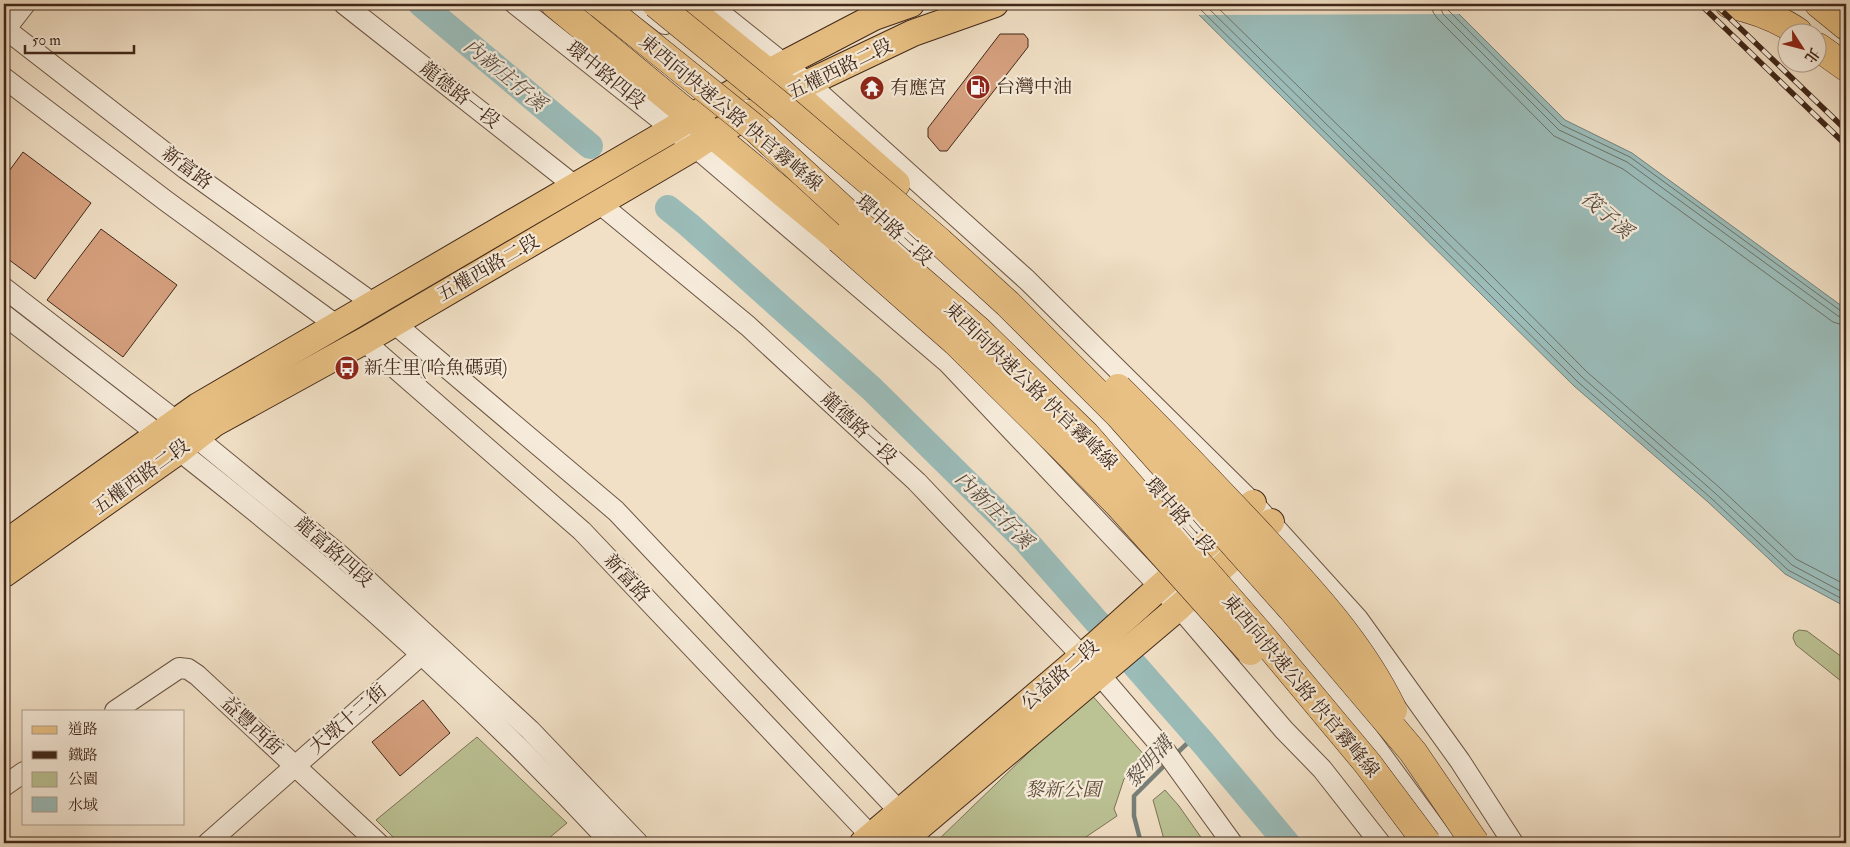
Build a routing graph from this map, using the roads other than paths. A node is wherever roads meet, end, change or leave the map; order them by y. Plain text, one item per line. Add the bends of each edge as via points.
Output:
1 (25, 4) edge
2 (344, 4) edge
3 (516, 4) edge
4 (555, 4) edge
5 (586, 4) edge
6 (600, 4) edge
7 (639, 4) edge
8 (656, 4) edge
9 (683, 4) edge
10 (710, 4) edge
11 (911, 4) edge
12 (995, 4) edge
13 (1729, 4) edge
14 (1819, 4) edge
15 (1778, 22) edge
16 (1846, 26) edge
17 (4, 29) edge
18 (1828, 54) edge
19 (1846, 67) edge
20 (776, 68) junction
21 (4, 78) edge
22 (743, 87) junction
23 (800, 87) junction
24 (761, 108) junction
25 (692, 116) junction
26 (704, 141) junction
27 (575, 186) junction
28 (599, 203) junction
29 (4, 288) edge
30 (374, 304) junction
31 (4, 314) edge
32 (394, 323) junction
33 (336, 325) junction
34 (364, 341) junction
35 (167, 428) junction
36 (188, 444) junction
37 (1254, 503) junction
38 (1271, 522) junction
39 (1210, 543) junction
40 (4, 544) edge
41 (1227, 563) junction
42 (4, 574) edge
43 (1154, 592) junction
44 (1173, 612) junction
45 (422, 655) junction
46 (1100, 658) junction
47 (116, 710) edge
48 (1413, 752) junction
49 (1368, 764) junction
50 (294, 767) junction
51 (22, 773) edge
52 (4, 786) edge
53 (900, 812) junction
54 (867, 840) edge
55 (208, 843) edge
56 (378, 843) edge
57 (611, 843) edge
58 (638, 843) edge
59 (900, 843) edge
60 (1232, 843) edge
61 (1380, 843) edge
62 (1427, 843) edge
63 (1446, 843) edge
64 (1458, 843) edge
65 (1474, 843) edge
66 (1513, 843) edge

1 - 17 street
2 - 27 street, 龍德路一段
3 - 25 street, 環中路四段
4 - 25 highway
5 - 25 street
6 - 49 highway, 東西向快速公路 快官霧峰線, bridge via 757,130 978,330 1086,435
7 - 22 street
8 - 48 highway, 東西向快速公路 快官霧峰線, bridge via 782,107 1008,304 1105,401 1284,600
9 - 20 highway
10 - 20 street
11 - 20 main road, 五權西路二段 via 874,17
12 - 23 main road, 五權西路二段 via 913,33
13 - 15 highway via 1748,8
14 - 16 highway
17 - 30 street, 新富路 via 186,169
18 - 19 highway
20 - 22 main road, 五權西路二段
20 - 23 highway
21 - 33 street, 新富路
22 - 24 street, 環中路三段
22 - 25 main road, 五權西路二段
23 - 24 main road, 五權西路二段
23 - 37 street via 1027,280
23 - 48 highway, bridge via 896,184 1076,345 1178,447 1307,586 1364,659
24 - 25 street
24 - 26 main road, 五權西路二段
24 - 39 street, 環中路三段 via 871,196 999,311 1105,418
25 - 26 highway
25 - 27 main road, 五權西路二段
26 - 28 main road, 五權西路二段
26 - 43 street via 948,363
26 - 49 highway, bridge via 839,239 956,342 1099,484 1316,727
27 - 30 main road, 五權西路二段
28 - 32 main road, 五權西路二段
28 - 46 street, 龍德路一段 via 748,326
29 - 35 street, 龍富路四段
30 - 33 main road, 五權西路二段
31 - 35 street, 龍富路四段
32 - 34 main road, 五權西路二段
32 - 53 street, 新富路 via 616,511
33 - 35 main road, 五權西路二段 via 198,406
34 - 36 main road, 五權西路二段 via 215,424
34 - 54 street, 新富路 via 582,531
35 - 36 street, 龍富路四段
35 - 40 main road, 五權西路二段
36 - 42 main road, 五權西路二段
36 - 45 street, 龍富路四段
36 - 58 street, 龍富路四段 via 341,556 530,730
37 - 38 street
37 - 39 main road, 公益路二段
38 - 41 main road, 公益路二段
38 - 66 street via 1358,619 1460,760
39 - 41 street, 環中路三段
39 - 43 main road, 公益路二段
41 - 44 main road, 公益路二段
41 - 63 street, 環中路三段 via 1342,701
41 - 64 street, 環中路三段 via 1349,697
43 - 44 street
43 - 46 main road, 公益路二段
44 - 46 main road, 公益路二段
44 - 61 street via 1322,769
45 - 50 street, 大墩十二街
45 - 57 street, 龍富路四段 via 516,743
46 - 53 main road, 公益路二段
46 - 59 main road, 公益路二段
46 - 60 street, 龍德路一段
47 - 50 street, 益豐西街 via 179,668 188,669
48 - 65 highway, 東西向快速公路 快官霧峰線, bridge
49 - 62 highway, 東西向快速公路 快官霧峰線, bridge
50 - 55 street, 大墩十二街
50 - 56 street, 益豐西街
51 - 52 street
53 - 54 main road, 公益路二段

